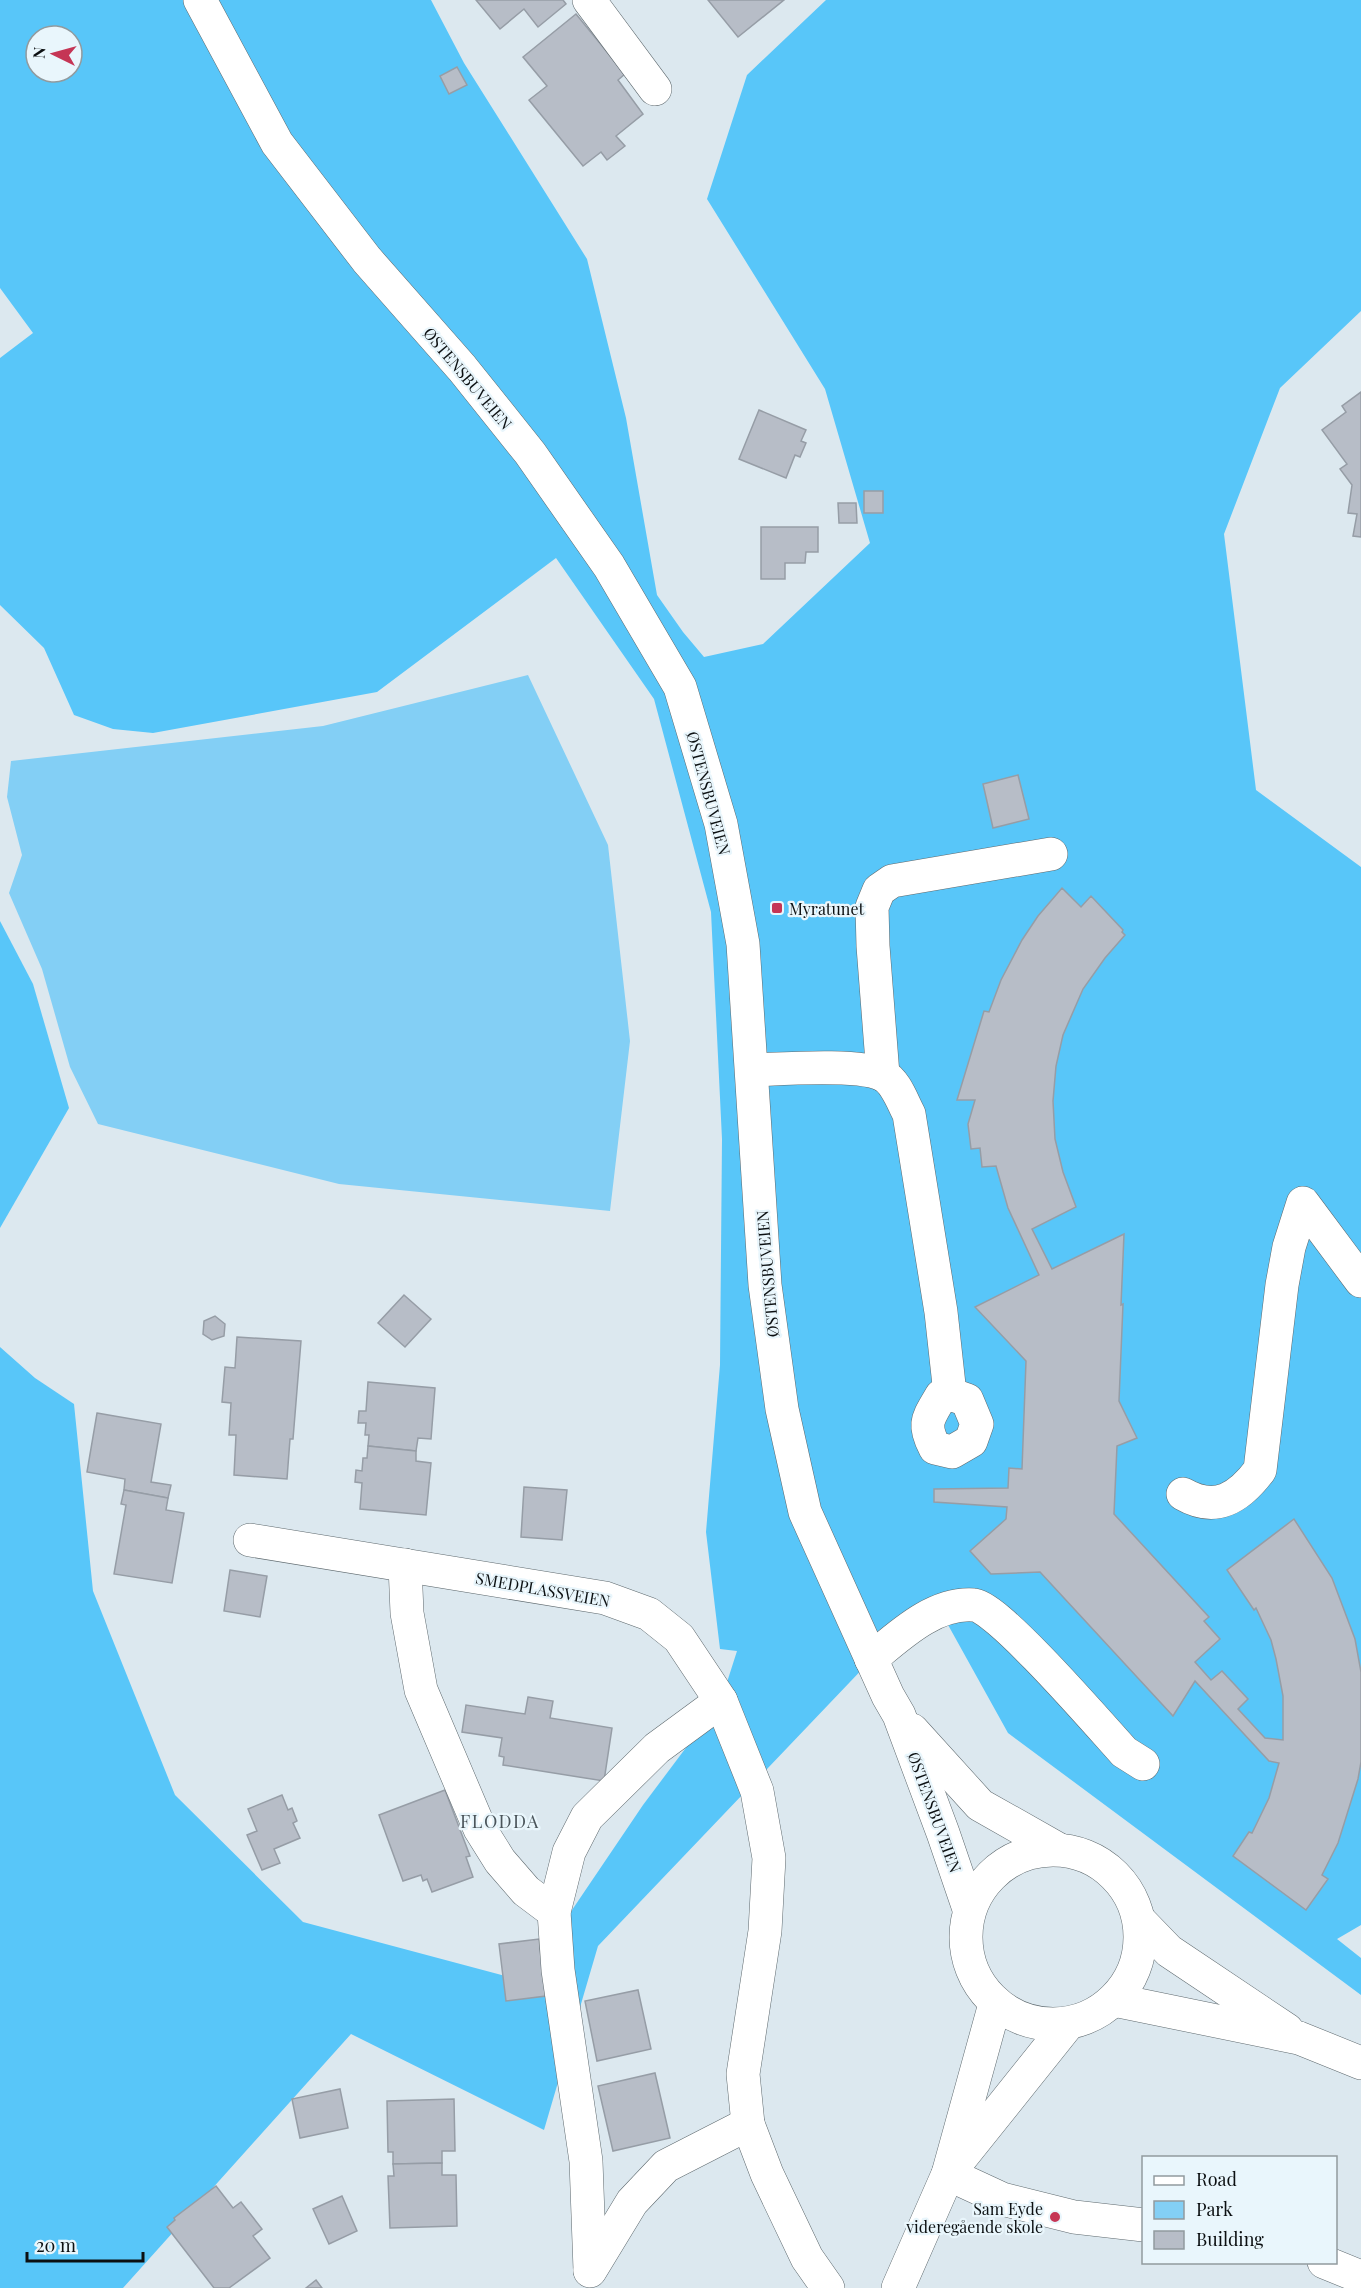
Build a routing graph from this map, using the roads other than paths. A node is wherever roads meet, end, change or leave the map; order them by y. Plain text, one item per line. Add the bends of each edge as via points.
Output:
1 (589, 0) edge
2 (203, 2) edge
3 (655, 89) dead end
4 (1051, 854) dead end
5 (753, 1070) junction
6 (883, 1076) junction
7 (1361, 1281) edge
8 (950, 1395) dead end
9 (1183, 1494) dead end
10 (250, 1540) dead end
11 (405, 1565) junction
12 (871, 1659) junction
13 (721, 1701) junction
14 (899, 1715) junction
15 (1143, 1764) dead end
16 (1058, 1849) junction
17 (969, 1910) junction
18 (554, 1912) junction
19 (1139, 1920) junction
20 (1114, 2000) junction
21 (995, 2004) junction
22 (1068, 2024) junction
23 (1299, 2038) junction
24 (1361, 2063) edge
25 (748, 2124) junction
26 (948, 2174) junction
27 (1142, 2225) edge
28 (1329, 2264) edge
29 (1361, 2277) edge
30 (590, 2279) edge
31 (828, 2288) edge
32 (898, 2288) edge

1 - 3 main road
2 - 5 main road, ØSTENSBUVEIEN via 277,143 367,260 530,453 609,566 680,687 721,824 743,944
4 - 6 main road via 892,881 879,890 872,908
5 - 6 main road via 858,1069
5 - 12 main road, ØSTENSBUVEIEN via 765,1285 782,1409 805,1512
6 - 8 main road via 894,1085 909,1114 941,1312
7 - 9 main road via 1303,1203 1288,1247 1260,1470 1247,1488 1221,1503 1197,1502
10 - 11 main road, SMEDPLASSVEIEN
11 - 13 main road, SMEDPLASSVEIEN via 605,1598 650,1614 679,1638
11 - 18 main road via 407,1613 421,1690 480,1829 500,1861 526,1891
12 - 14 main road, ØSTENSBUVEIEN
12 - 15 main road via 912,1626 947,1609 975,1605 984,1608 1024,1643 1124,1752
13 - 18 main road via 657,1748 587,1817 568,1852
13 - 25 main road, SMEDPLASSVEIEN via 757,1791 770,1858 765,1931 743,2074
14 - 16 main road, ØSTENSBUVEIEN via 980,1805
14 - 17 main road, ØSTENSBUVEIEN
16 - 17 main road via 1013,1858 994,1871
16 - 19 main road via 1086,1855 1111,1870 1129,1893
17 - 21 main road via 965,1935 968,1960 978,1984
18 - 30 main road via 558,1970 586,2161
19 - 20 main road via 1140,1949 1132,1977
19 - 23 main road via 1169,1951
20 - 22 main road via 1093,2016
20 - 23 main road
21 - 22 main road via 1017,2018 1042,2025
21 - 26 main road
22 - 26 main road
23 - 24 main road
25 - 30 main road via 666,2166 632,2202
25 - 31 main road, SMEDPLASSVEIEN via 807,2259
26 - 27 main road via 1002,2199 1074,2217
26 - 32 main road
28 - 29 main road

